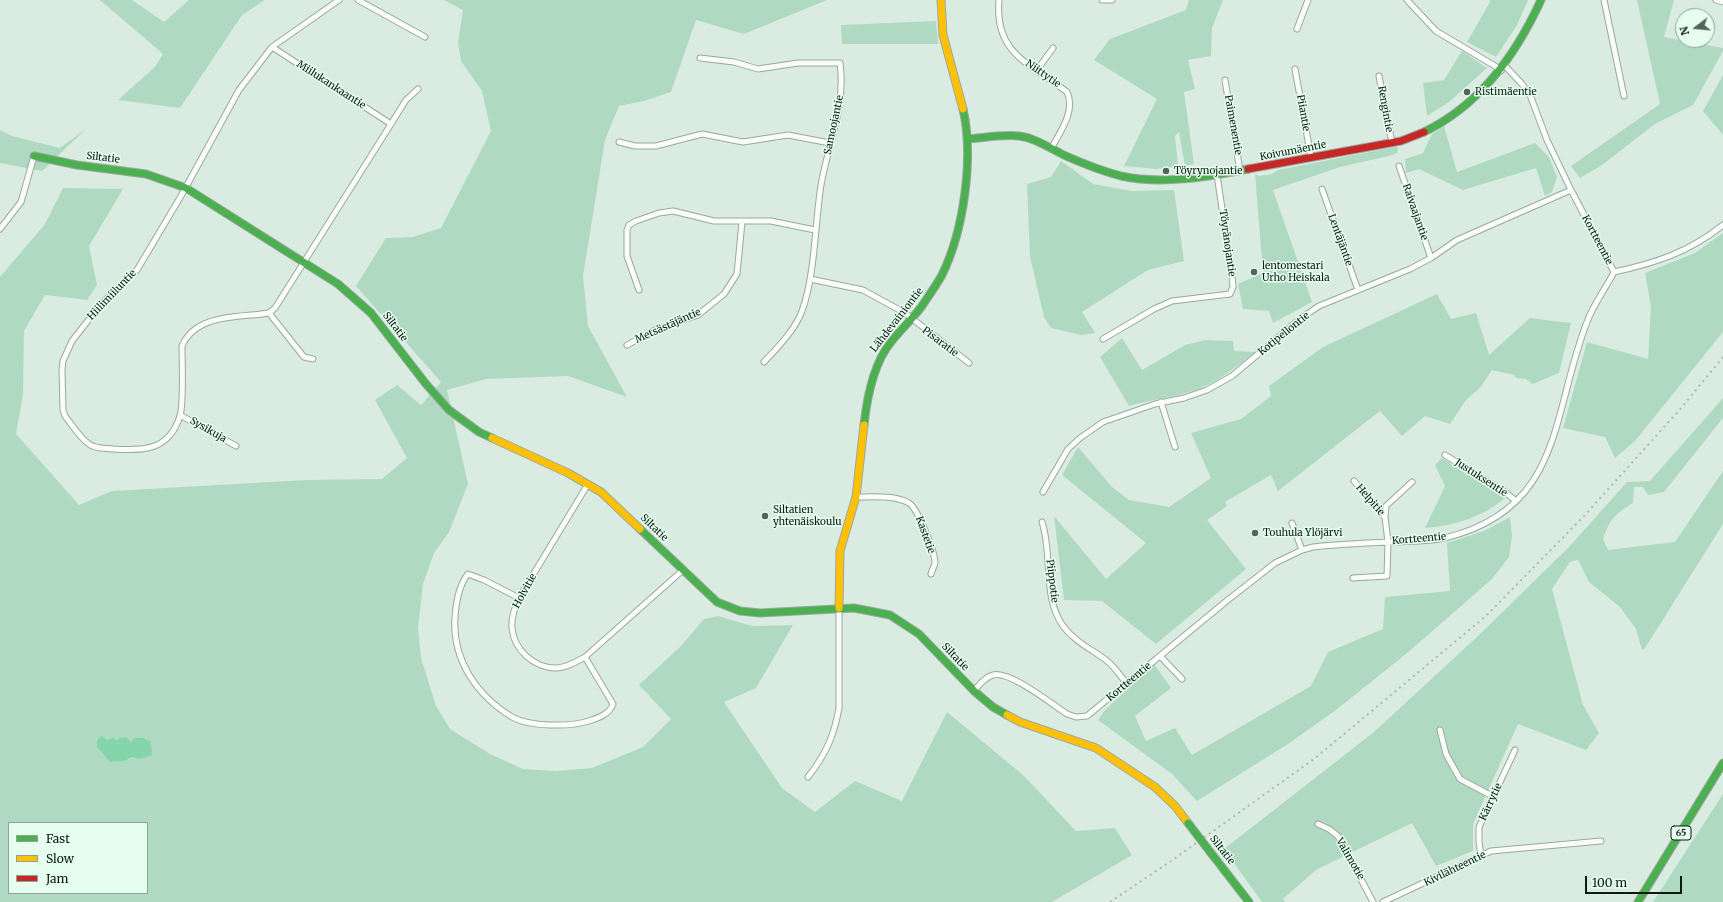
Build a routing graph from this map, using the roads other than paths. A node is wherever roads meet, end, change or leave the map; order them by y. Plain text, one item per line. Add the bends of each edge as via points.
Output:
1 (339, 0) edge
2 (358, 0) edge
3 (941, 0) edge
4 (999, 0) edge
5 (1102, 0) edge
6 (1112, 0) edge
7 (1308, 0) edge
8 (1408, 0) edge
9 (1541, 0) edge
10 (1604, 0) edge
11 (1716, 0) edge
12 (1723, 2) edge
13 (1297, 29) dead end
14 (425, 37) dead end
15 (272, 47) junction
16 (1052, 48) dead end
17 (700, 58) dead end
18 (1295, 69) dead end
19 (1503, 69) junction
20 (1037, 70) junction
21 (1379, 76) dead end
22 (1224, 80) dead end
23 (418, 89) dead end
24 (1624, 96) dead end
25 (391, 124) junction
26 (967, 139) junction
27 (619, 142) dead end
28 (830, 143) junction
29 (1392, 143) junction
30 (1051, 149) junction
31 (34, 156) joint
32 (1311, 157) junction
33 (1399, 166) dead end
34 (1240, 171) junction
35 (1218, 175) junction
36 (186, 188) junction
37 (1322, 189) dead end
38 (1570, 190) junction
39 (742, 222) junction
40 (1723, 225) edge
41 (0, 229) edge
42 (815, 230) junction
43 (1431, 258) junction
44 (304, 263) junction
45 (1614, 272) junction
46 (810, 280) junction
47 (639, 290) dead end
48 (1358, 290) junction
49 (269, 313) junction
50 (911, 319) junction
51 (1103, 338) dead end
52 (627, 345) dead end
53 (313, 359) dead end
54 (764, 362) dead end
55 (969, 363) dead end
56 (1162, 402) junction
57 (180, 415) junction
58 (236, 446) dead end
59 (1175, 447) dead end
60 (1445, 455) dead end
61 (1354, 481) dead end
62 (1412, 482) dead end
63 (588, 484) junction
64 (1043, 492) dead end
65 (856, 496) junction
66 (1516, 501) junction
67 (1385, 517) junction
68 (1042, 522) dead end
69 (1292, 523) dead end
70 (1388, 542) junction
71 (1302, 550) junction
72 (683, 570) junction
73 (931, 574) dead end
74 (1353, 578) dead end
75 (519, 598) junction
76 (839, 608) junction
77 (1160, 656) junction
78 (585, 657) junction
79 (1182, 679) dead end
80 (1126, 683) junction
81 (974, 691) junction
82 (1440, 730) dead end
83 (1515, 750) dead end
84 (1723, 763) edge
85 (808, 777) dead end
86 (1494, 797) junction
87 (1318, 824) dead end
88 (1601, 842) dead end
89 (1482, 856) junction
90 (1249, 902) edge
91 (1373, 902) edge
92 (1383, 902) edge
93 (1638, 902) edge

1 - 15 street
2 - 14 street
3 - 26 street, Lähdevainiontie via 943,35 958,87
4 - 20 street, Niittytie via 998,23 1006,41 1018,56
5 - 6 street
7 - 13 street
8 - 19 street via 1436,31
9 - 19 street, Koivumäentie
10 - 24 street
11 - 12 street
15 - 25 street, Miilukankaantie
15 - 36 street via 236,95
16 - 20 street
17 - 28 street, Samoojantie via 734,62 758,69 798,63 840,63 841,100
18 - 32 street, Piiantie
19 - 29 street, Koivumäentie via 1472,100 1453,114 1413,136
19 - 38 street, Kortteentie via 1522,84 1530,95
20 - 30 street, Niittytie via 1068,92 1071,99 1068,115
21 - 29 street, Rengintie
22 - 34 street, Paimenentie
23 - 25 street via 406,100
25 - 44 street
26 - 30 street, Koivumäentie via 1019,136 1030,138
26 - 50 street, Lähdevainiontie via 968,185 950,255 928,298
27 - 28 street via 635,146 656,146 702,134 743,142 788,135
28 - 42 street, Samoojantie
29 - 32 street, Koivumäentie
30 - 35 street, Koivumäentie via 1080,163 1122,176 1167,180
31 - 36 street, Siltatie via 77,165 146,174
31 - 41 street via 21,202
32 - 34 street, Koivumäentie
33 - 43 street, Raivaajantie
34 - 35 street, Koivumäentie
35 - 51 street, Töyränojantie via 1232,275 1230,294 1172,301
36 - 44 street, Siltatie
36 - 57 street, Hiilimiiluntie via 137,270 101,304 72,341 62,370 65,416 89,445 98,448 141,450 155,447 172,432
37 - 48 street, Lentäjäntie
38 - 43 street, Kotipellontie via 1456,240
38 - 45 street, Kortteentie
39 - 42 street via 771,221
39 - 47 street via 714,221 667,211 629,225 626,235 627,256
39 - 52 street, Metsästäjäntie via 737,274 724,294 698,315 655,330
40 - 45 street via 1699,242 1666,258
42 - 46 street, Samoojantie
43 - 48 street, Kotipellontie
44 - 49 street via 275,308
44 - 63 street, Siltatie via 346,290 371,313 449,410 479,432 568,472
45 - 66 street, Kortteentie via 1587,321 1552,443 1535,478
46 - 50 street, Pisaratie via 863,290 905,313
46 - 54 street, Samoojantie via 797,320
48 - 56 street, Kotipellontie via 1318,306 1220,384 1184,398
49 - 53 street via 304,356
49 - 57 street, Hiilimiiluntie via 210,322 189,333 182,346
50 - 55 street, Pisaratie
50 - 65 street, Lähdevainiontie via 879,359 866,410
56 - 59 street
56 - 64 street, Kotipellontie via 1103,422 1080,438 1068,449
57 - 58 street, Sysikuja
60 - 66 street, Justuksentie
61 - 67 street, Helpitie
62 - 67 street via 1386,506
63 - 72 street, Siltatie via 615,503
63 - 75 street, Holvitie
65 - 73 street, Kastetie via 896,499 914,508 927,535 935,563
65 - 76 street, Lähdevainiontie via 840,551
66 - 70 street, Kortteentie via 1494,519 1468,531 1444,538
67 - 70 street, Helpitie
68 - 80 street, Piippotie via 1048,544 1050,582 1056,614 1079,642 1107,661
69 - 71 street
70 - 71 street, Kortteentie via 1340,544
70 - 74 street, Helpitie via 1387,576
71 - 77 street, Kortteentie via 1275,563
72 - 76 street, Siltatie via 717,602 740,611 789,612
72 - 78 street, Holvitie
75 - 78 street, Holvitie via 513,612 512,628 516,643 525,656 538,665 556,668
75 - 78 street via 468,574 463,580 455,609 454,631 459,654 468,675 488,698 513,718 548,726 580,724 602,716 613,704
76 - 81 street, Siltatie via 890,614 919,634
76 - 85 street via 839,708 828,748
77 - 79 street
77 - 80 street, Kortteentie
80 - 81 street, Kortteentie via 1092,713 1080,718 1066,714 1014,679 1002,674 992,675
81 - 90 street, Siltatie, bridge via 1020,722 1096,748 1155,788 1175,806
82 - 86 street via 1446,754 1460,779
83 - 86 street, Kärrytie
84 - 93 street, 65
86 - 89 street, Kärrytie via 1479,827
87 - 91 street, Valimotie via 1329,828 1338,836
88 - 89 street, Kivilähteentie via 1491,851
89 - 92 street, Kivilähteentie

